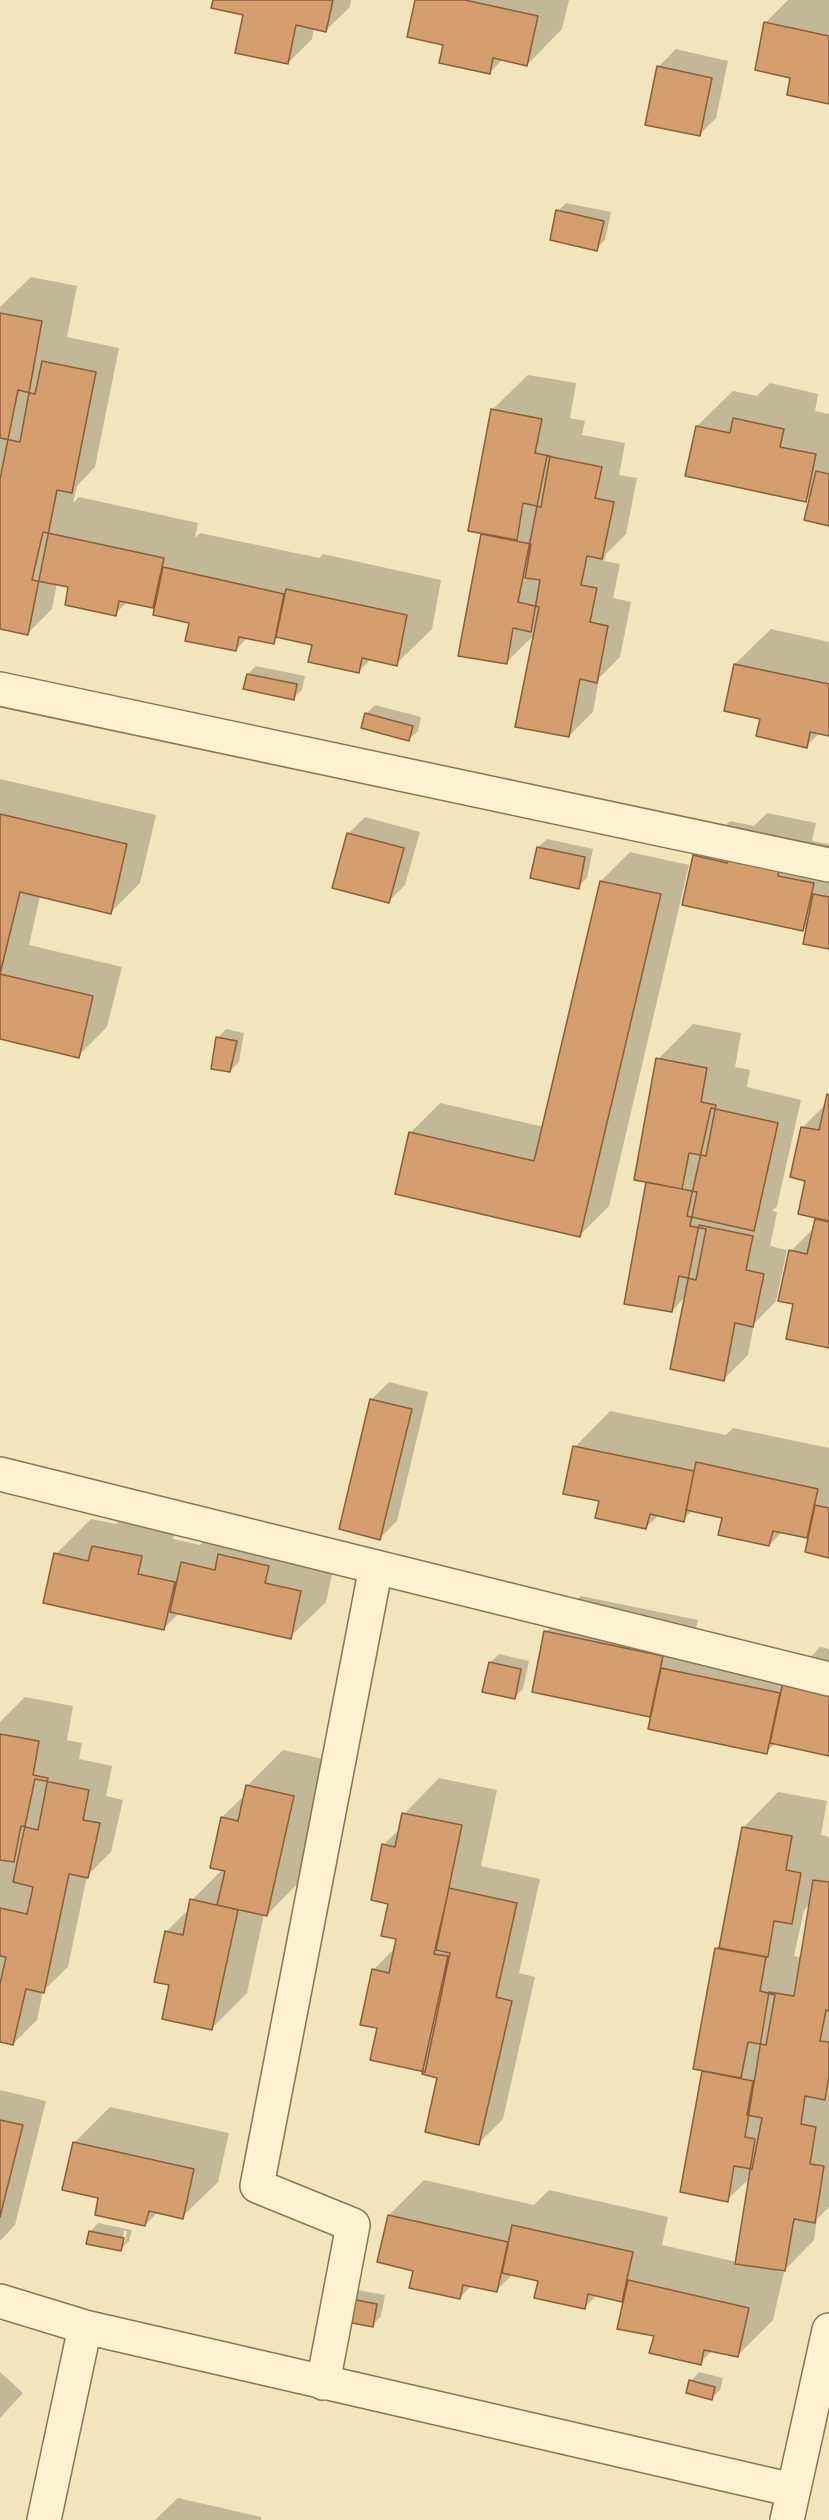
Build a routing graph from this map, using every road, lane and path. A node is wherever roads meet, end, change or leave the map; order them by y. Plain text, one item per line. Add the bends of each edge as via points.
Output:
1 (0, 689) edge
2 (829, 865) edge
3 (0, 1474) edge
4 (376, 1567) junction
5 (829, 1679) edge
6 (0, 2301) edge
7 (85, 2327) junction
8 (829, 2330) edge
9 (323, 2383) junction
10 (790, 2505) edge
11 (44, 2520) edge

1 - 2 street
3 - 4 street
4 - 5 street
4 - 9 street via 257,2186 353,2225
6 - 7 street
7 - 9 street
7 - 11 street
8 - 10 street
9 - 10 street

